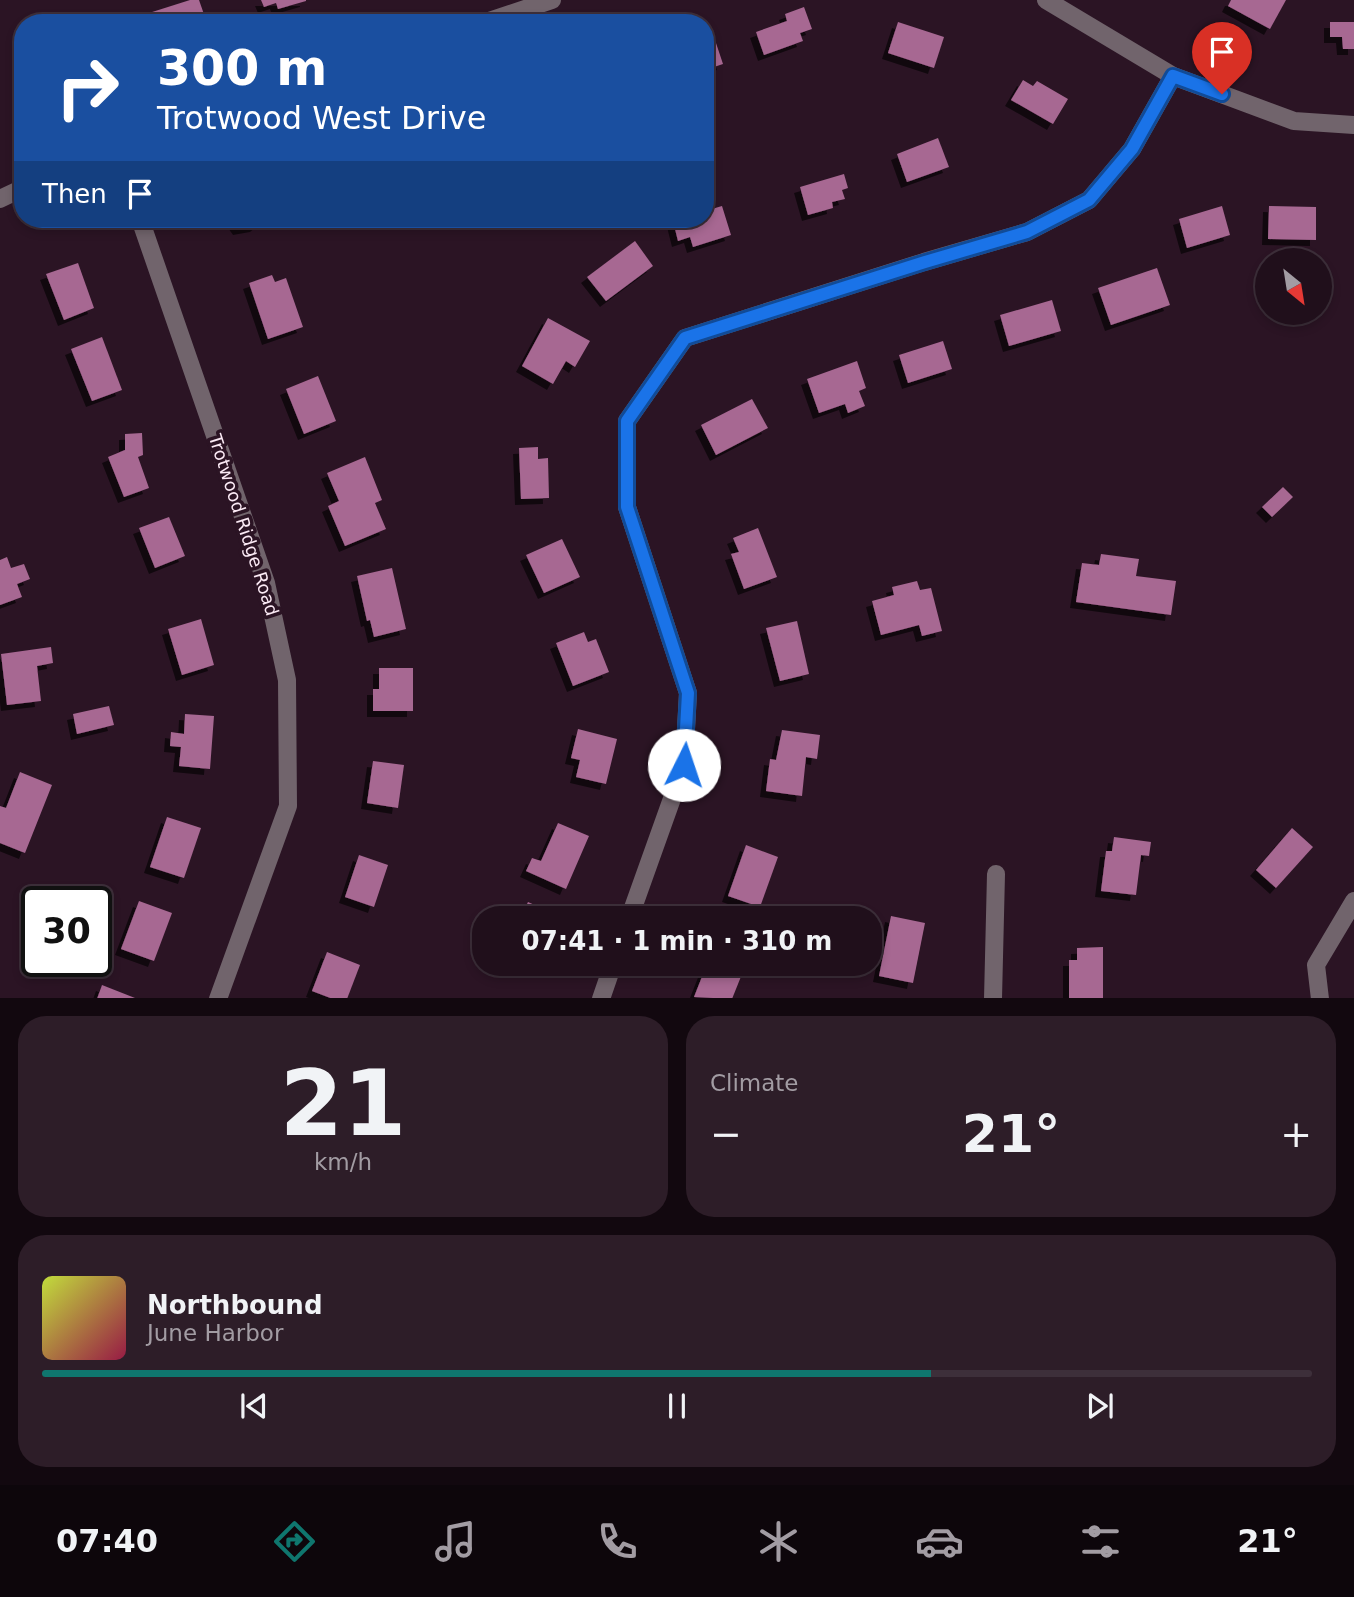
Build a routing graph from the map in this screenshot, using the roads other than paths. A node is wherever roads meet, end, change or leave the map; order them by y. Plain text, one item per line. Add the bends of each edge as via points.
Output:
1 (552, 0) edge
2 (1046, 0) edge
3 (510, 14) edge
4 (1173, 76) junction
5 (1354, 125) edge
6 (143, 228) edge
7 (996, 874) dead end
8 (1354, 901) edge
9 (634, 906) edge
10 (609, 976) edge
11 (218, 998) edge
12 (601, 998) edge
13 (993, 998) edge
14 (1320, 998) edge

1 - 3 street
2 - 4 street
4 - 5 street via 1294,121
4 - 9 street via 1132,149 1089,200 1027,232 685,338 627,421 627,507 688,693 684,765
6 - 11 street, Trotwood Ridge Road via 266,583 288,680 288,806
7 - 13 street
8 - 14 street via 1316,965
10 - 12 street

